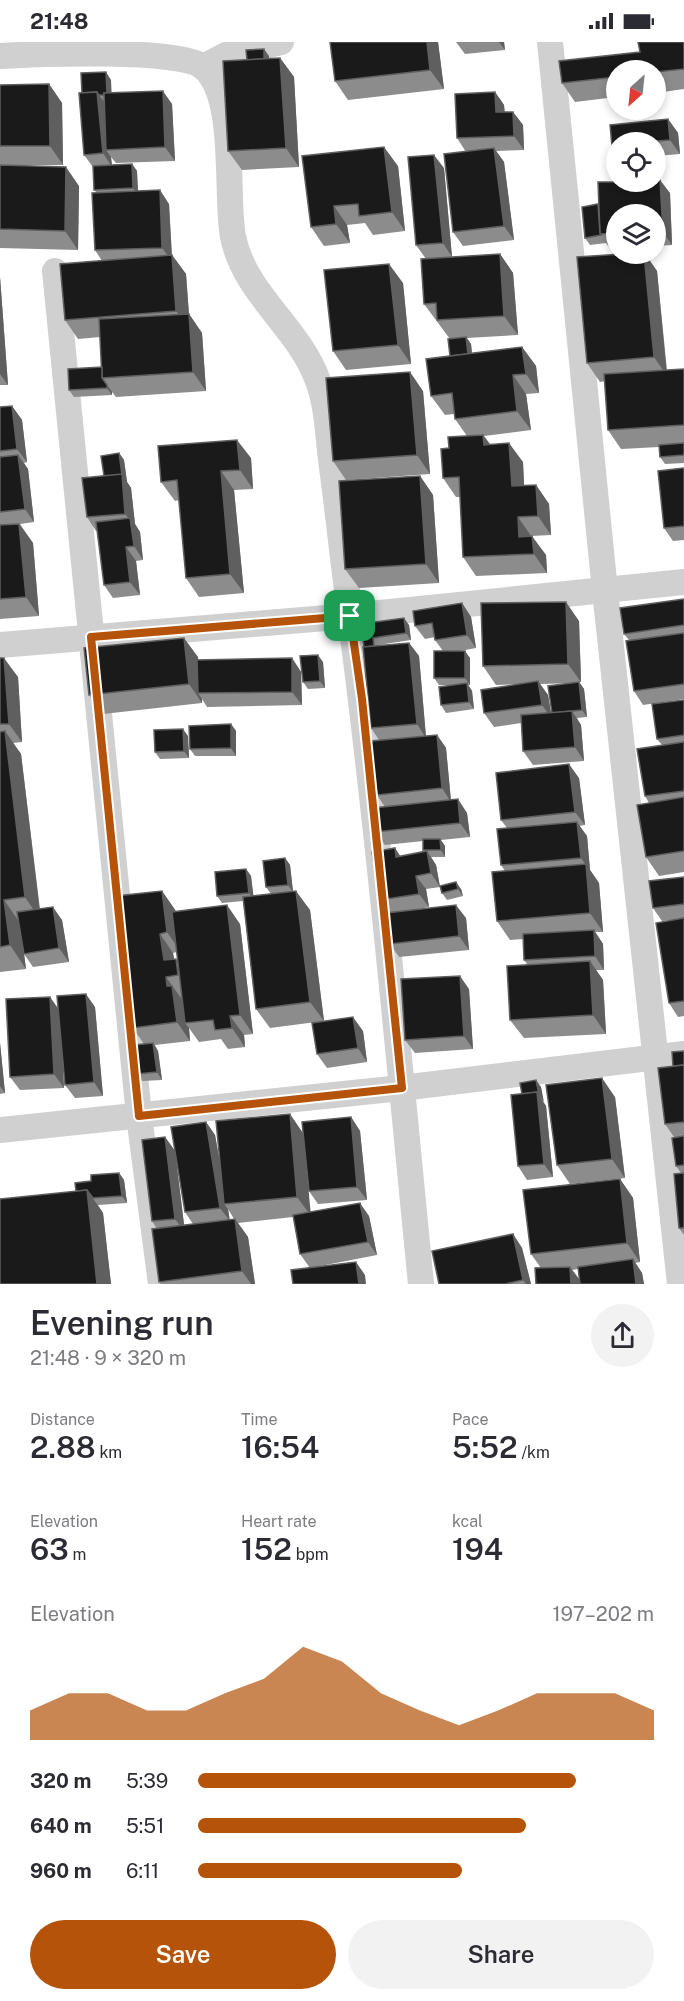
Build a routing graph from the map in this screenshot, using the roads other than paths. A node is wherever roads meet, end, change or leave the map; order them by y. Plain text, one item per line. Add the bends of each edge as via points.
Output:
1 (281, 42) edge
2 (550, 42) edge
3 (8, 51) edge
4 (203, 67) junction
5 (55, 271) dead end
6 (684, 582) edge
7 (605, 591) junction
8 (350, 616) junction
9 (91, 637) junction
10 (0, 645) edge
11 (684, 1054) edge
12 (656, 1058) junction
13 (402, 1088) junction
14 (139, 1116) junction
15 (0, 1130) edge
16 (161, 1284) edge
17 (421, 1284) edge
18 (680, 1284) edge

1 - 4 street via 226,55
2 - 7 street
3 - 4 street via 161,56 191,60
4 - 8 street via 219,87 233,236 244,268 319,381
5 - 9 street
6 - 7 street
7 - 8 street
7 - 12 street
8 - 9 street
8 - 13 street
9 - 10 street
9 - 14 street
11 - 12 street
12 - 13 street
12 - 18 street
13 - 14 street
13 - 17 street
14 - 15 street
14 - 16 street

